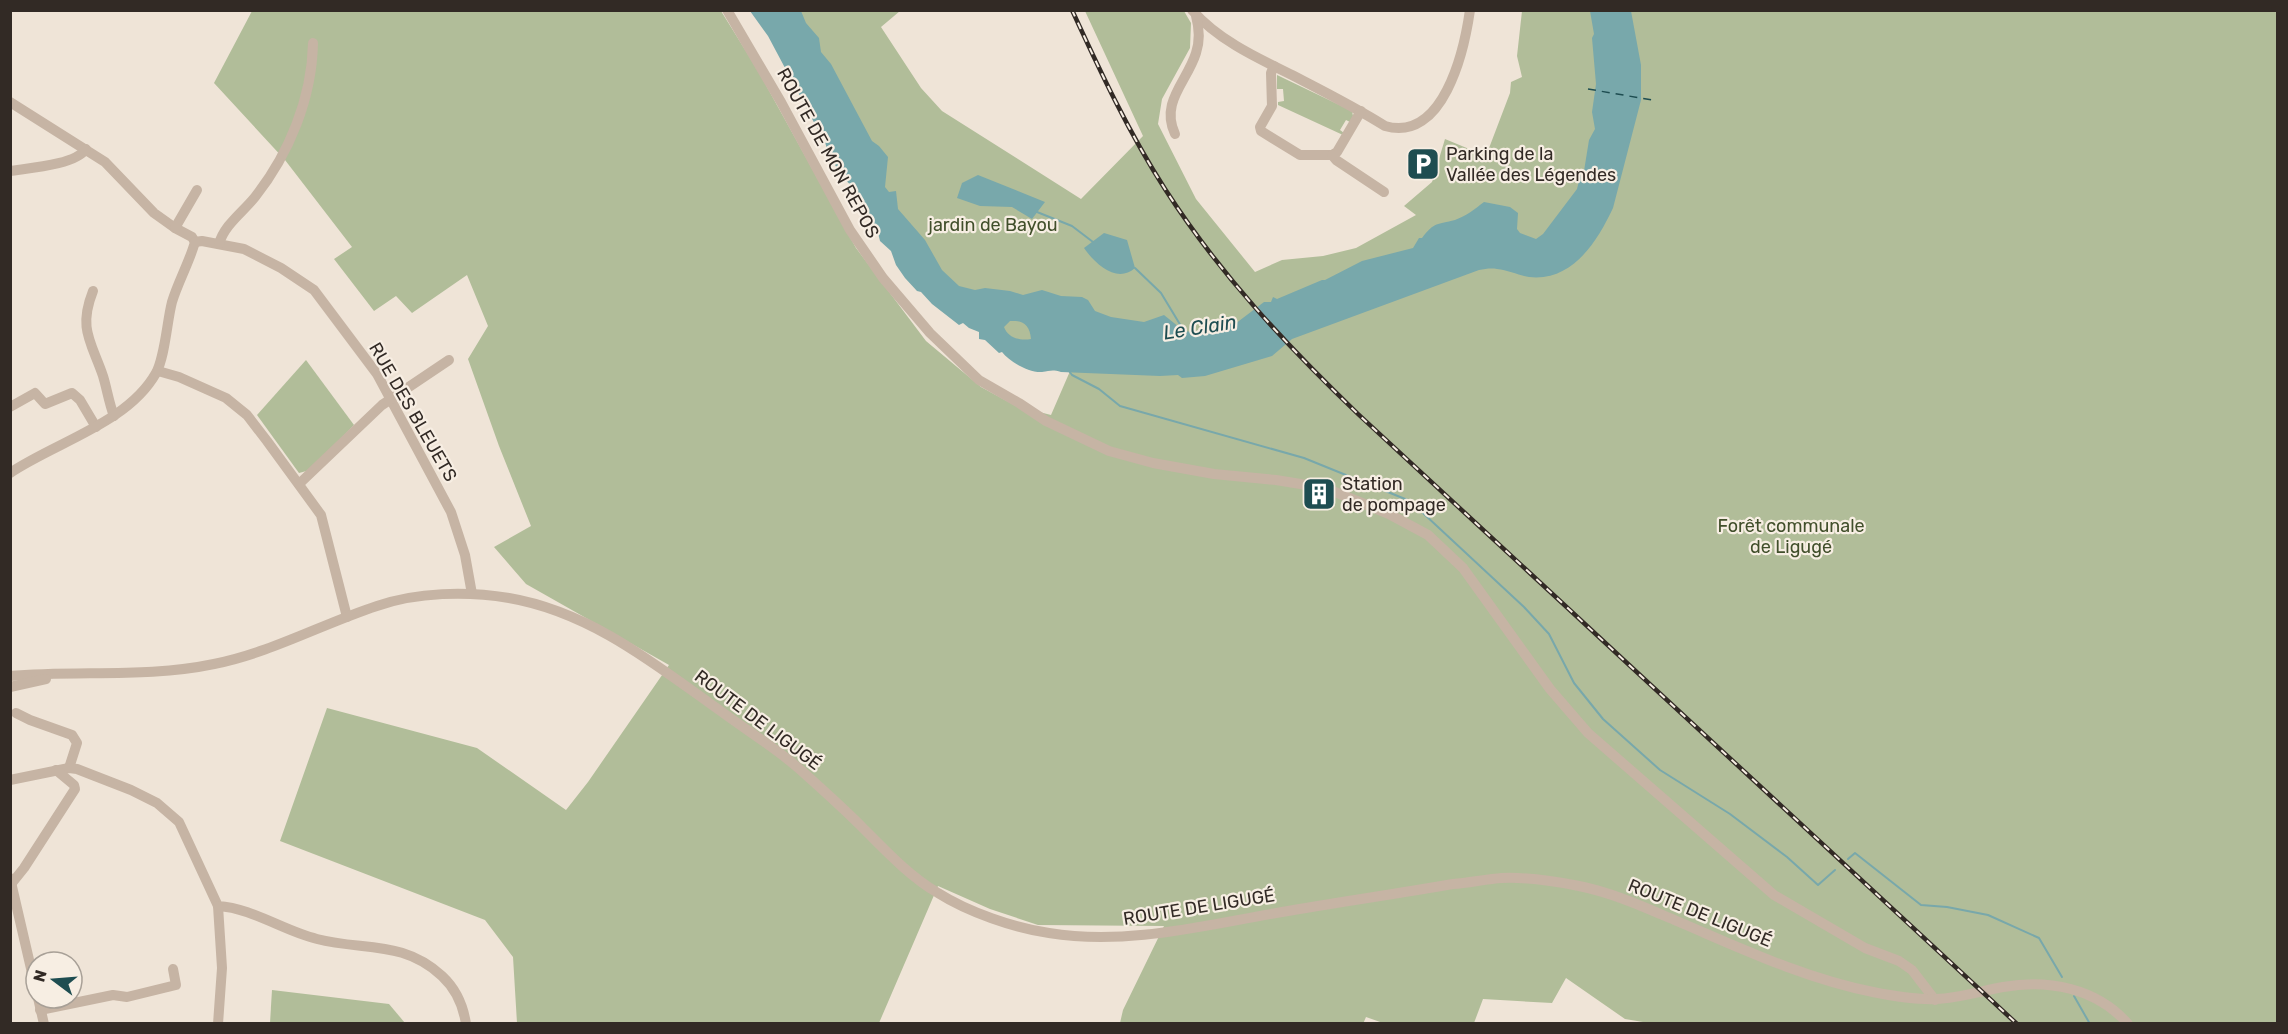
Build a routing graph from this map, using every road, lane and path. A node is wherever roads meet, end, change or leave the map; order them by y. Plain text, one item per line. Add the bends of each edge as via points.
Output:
1 (727, 10) edge
2 (1470, 10) edge
3 (1194, 13) edge
4 (313, 43) dead end
5 (1274, 66) junction
6 (10, 102) edge
7 (1361, 111) junction
8 (1175, 134) dead end
9 (86, 149) junction
10 (1332, 155) junction
11 (10, 171) edge
12 (197, 190) dead end
13 (1384, 192) dead end
14 (175, 228) junction
15 (195, 242) junction
16 (219, 244) junction
17 (93, 291) dead end
18 (449, 360) dead end
19 (158, 371) junction
20 (390, 399) junction
21 (10, 407) edge
22 (114, 416) junction
23 (96, 427) junction
24 (10, 473) edge
25 (299, 484) junction
26 (472, 594) junction
27 (346, 617) junction
28 (70, 674) junction
29 (10, 676) edge
30 (10, 687) edge
31 (16, 713) dead end
32 (69, 768) junction
33 (56, 770) junction
34 (10, 780) edge
35 (11, 881) edge
36 (218, 906) junction
37 (27, 950) edge
38 (173, 969) dead end
39 (1912, 970) junction
40 (1912, 998) junction
41 (1935, 1000) junction
42 (84, 1001) edge
43 (40, 1010) edge
44 (44, 1023) edge
45 (218, 1023) edge
46 (466, 1023) edge
47 (2128, 1023) edge

1 - 39 street, ROUTE DE MON REPOS via 850,230 907,307 979,380 1046,421 1108,451 1184,470 1325,488 1428,535 1463,567 1550,689 1588,733 1773,896
2 - 7 street via 1449,86 1429,116 1408,128 1394,128
3 - 5 street via 1227,40
3 - 8 street via 1197,52 1170,107
4 - 16 street via 308,90 285,150 267,181 222,234
5 - 7 street
5 - 10 street via 1272,106 1260,127 1300,156
6 - 9 street
7 - 10 street
9 - 11 street via 68,160
9 - 14 street
10 - 13 street
12 - 14 street
14 - 15 street
15 - 16 street, RUE DES BLEUETS
15 - 19 street via 172,303
16 - 20 street, RUE DES BLEUETS via 258,255 314,290 377,374
17 - 22 street via 86,320 87,340
18 - 20 street
19 - 22 street via 148,386
19 - 25 street via 226,398 247,415
20 - 25 street
20 - 26 street, RUE DES BLEUETS via 451,512
21 - 23 street via 35,393 45,404 72,393
22 - 23 street
23 - 24 street
25 - 27 street via 324,524
26 - 27 street, ROUTE DE LIGUGÉ via 411,598
26 - 40 street, ROUTE DE LIGUGÉ via 549,608 622,642 799,768 899,863 937,893 999,920 1046,933 1092,938 1159,934 1453,884 1502,878 1541,880 1611,894 1828,980
27 - 28 street, ROUTE DE LIGUGÉ via 216,664 178,670
28 - 29 street, ROUTE DE LIGUGÉ
28 - 30 street, ROUTE DE LIGUGÉ
31 - 32 street via 72,735 77,743
32 - 33 street
32 - 36 street via 131,790 157,803 179,822
33 - 34 street
33 - 35 street via 75,789 24,868
35 - 37 street
36 - 45 street via 222,968
36 - 46 street via 240,910 318,939 410,954 449,982 464,1008
38 - 42 street via 176,986
39 - 40 street via 1917,978
39 - 41 street
40 - 41 street, ROUTE DE LIGUGÉ
41 - 47 street, ROUTE DE LIGUGÉ via 2023,984 2059,986 2103,1002
43 - 44 street

